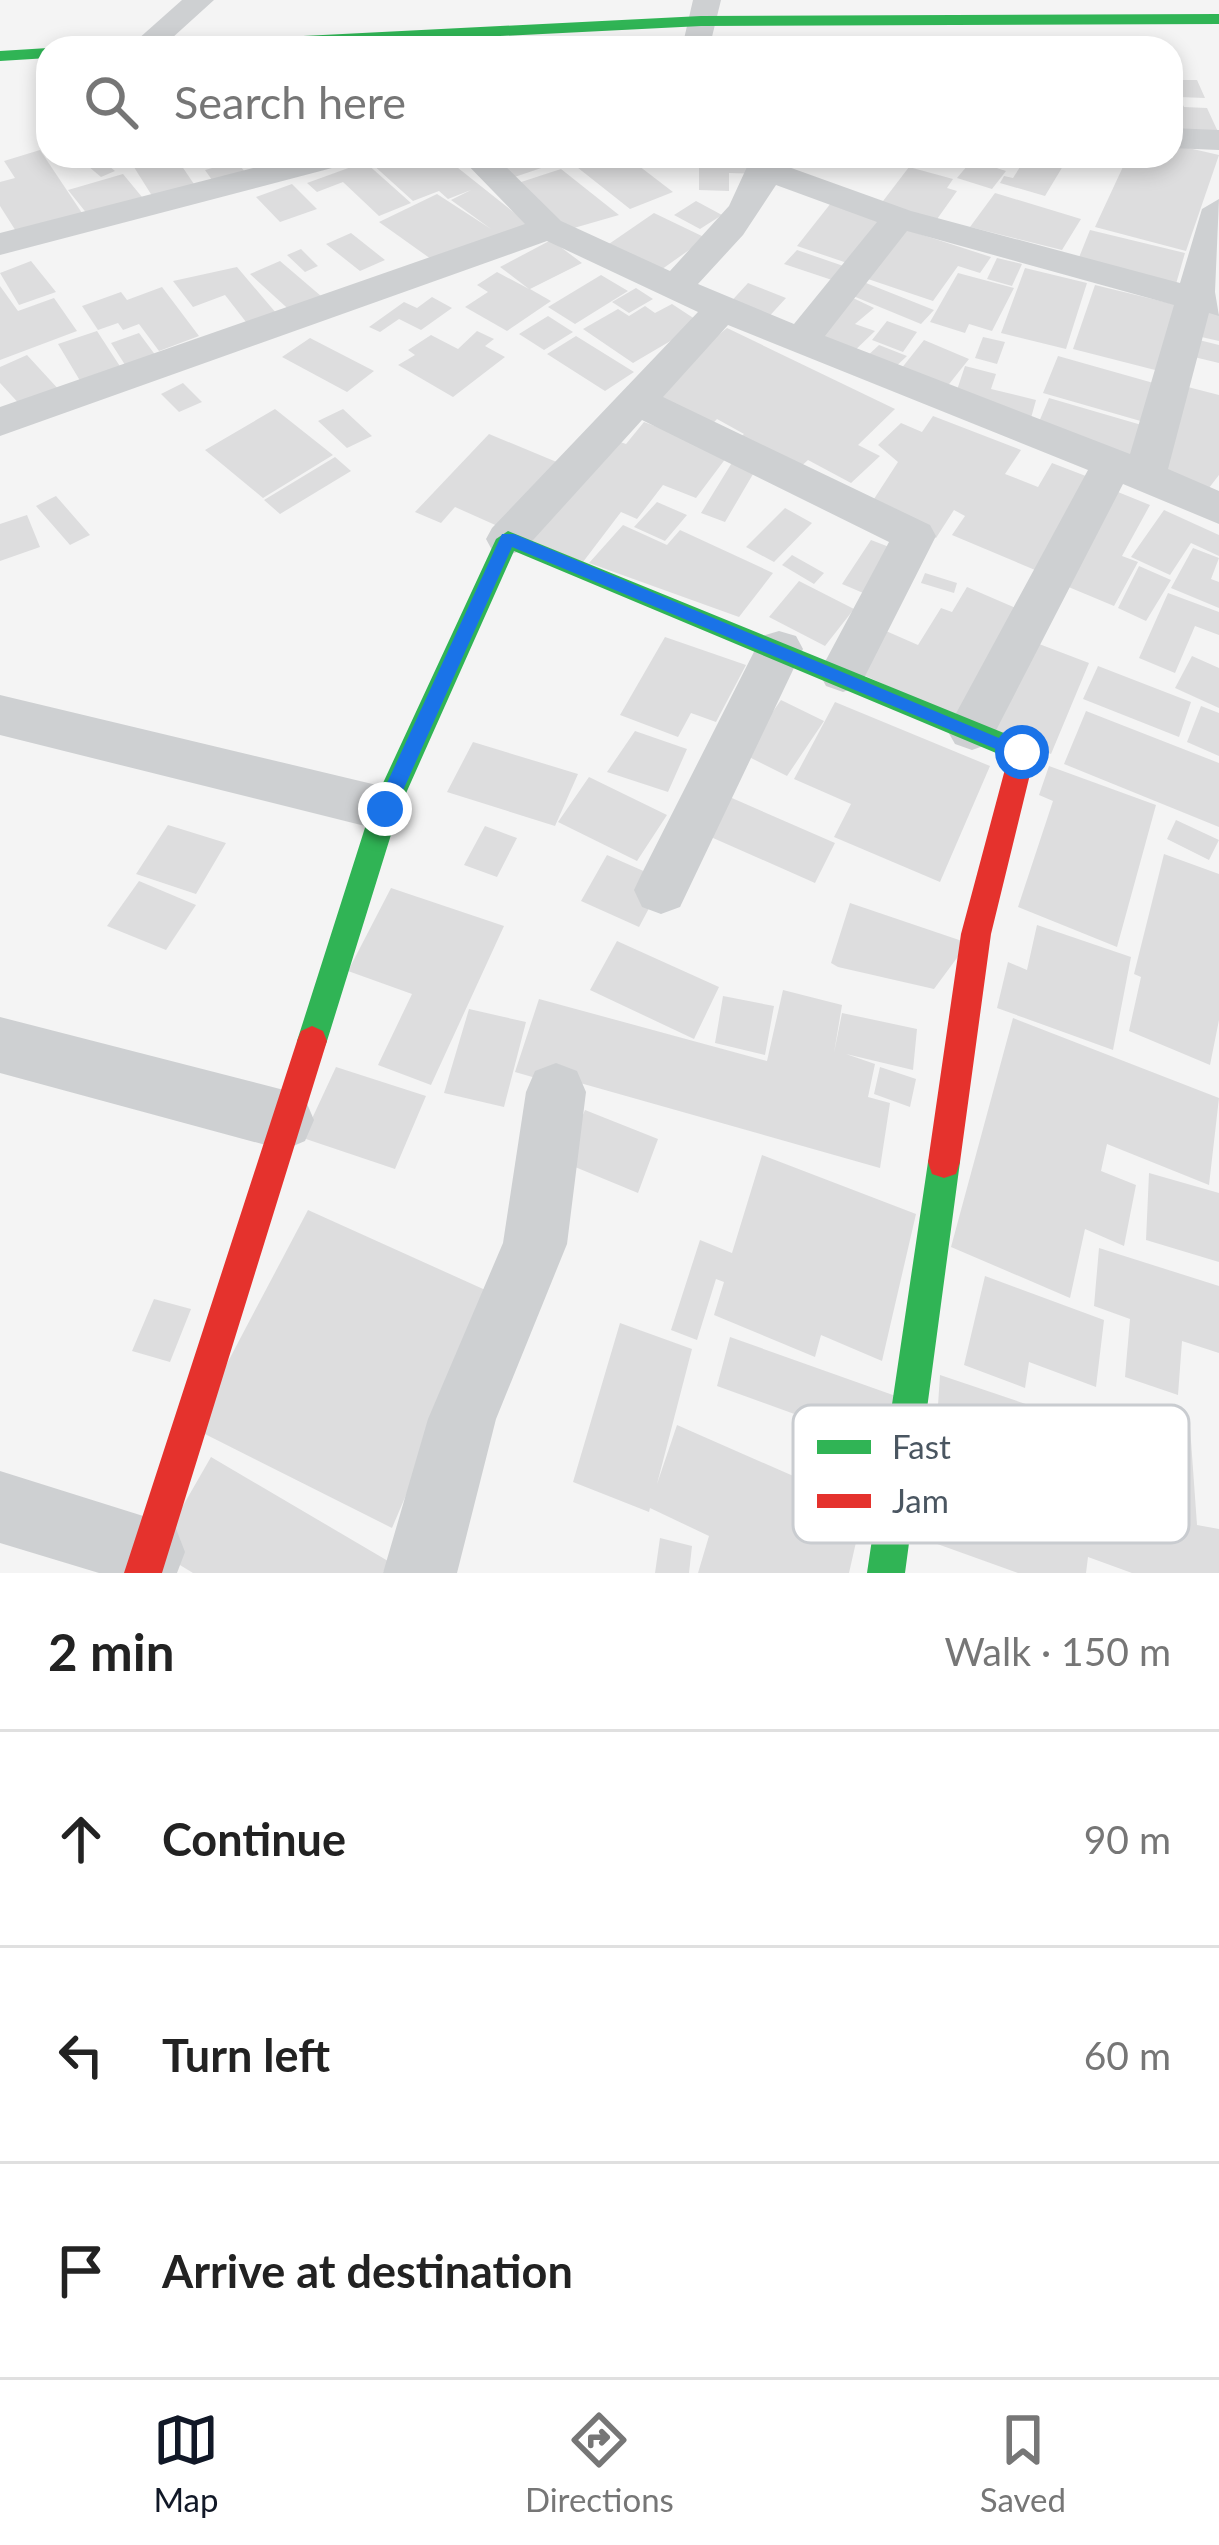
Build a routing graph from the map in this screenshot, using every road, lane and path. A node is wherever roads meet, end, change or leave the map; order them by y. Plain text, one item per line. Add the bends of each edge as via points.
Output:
1 (200, 0) edge
2 (1206, 16) edge
3 (702, 20) edge
4 (157, 36) edge
5 (395, 36) edge
6 (588, 36) edge
7 (36, 54) edge
8 (0, 56) edge
9 (36, 68) edge
10 (0, 70) edge
11 (1183, 138) edge
12 (1219, 140) edge
13 (293, 168) edge
14 (488, 168) edge
15 (765, 168) edge
16 (780, 168) edge
17 (1219, 208) edge
18 (898, 218) junction
19 (549, 228) junction
20 (0, 244) edge
21 (673, 287) junction
22 (1207, 302) edge
23 (722, 309) junction
24 (801, 340) junction
25 (634, 399) junction
26 (4, 413) edge
27 (1129, 469) junction
28 (1219, 508) edge
29 (508, 538) junction
30 (779, 649) junction
31 (843, 673) junction
32 (0, 715) edge
33 (972, 730) junction
34 (385, 809) junction
35 (661, 890) dead end
36 (0, 1045) edge
37 (556, 1092) dead end
38 (284, 1120) junction
39 (910, 1405) edge
40 (0, 1507) edge
41 (890, 1543) edge
42 (146, 1562) edge
43 (420, 1573) edge
44 (886, 1573) edge

1 - 4 street
2 - 3 street
3 - 5 street
3 - 6 street
7 - 8 street
9 - 10 street
11 - 12 street
13 - 20 street
14 - 19 street
15 - 21 street via 728,233
16 - 18 street
17 - 22 street
18 - 22 street
18 - 24 street
19 - 21 street
19 - 26 street
21 - 23 street
22 - 27 street
23 - 24 street
23 - 25 street
24 - 27 street
25 - 29 street
25 - 31 street via 914,536
27 - 28 street
27 - 33 street
29 - 30 street
29 - 34 street
30 - 31 street
30 - 35 street
31 - 33 street
32 - 34 street
33 - 39 street via 1022,752 976,934
34 - 38 street
36 - 38 street
37 - 43 street via 536,1244 462,1419
38 - 42 street
40 - 42 street
41 - 44 street

